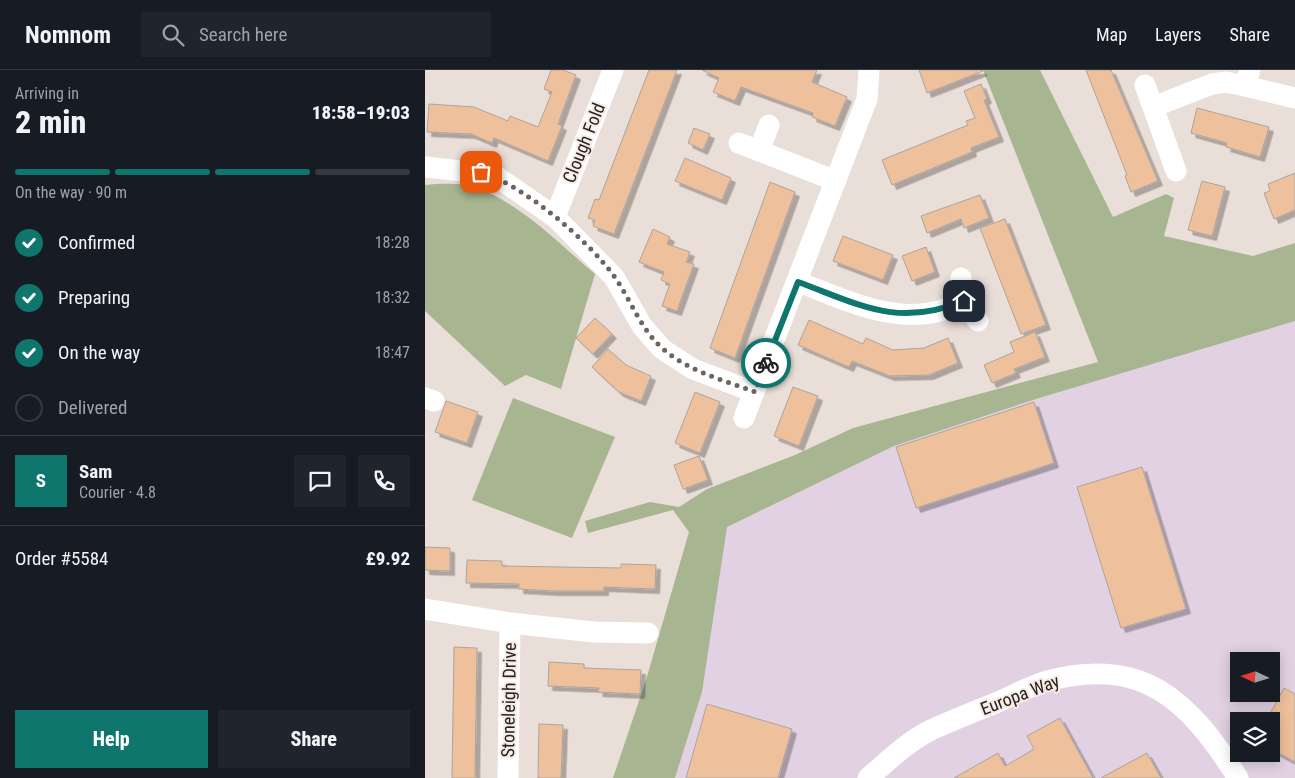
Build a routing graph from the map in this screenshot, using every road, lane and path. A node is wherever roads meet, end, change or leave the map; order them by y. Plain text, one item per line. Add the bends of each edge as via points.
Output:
1 (613, 70) edge
2 (869, 70) edge
3 (1248, 78) edge
4 (1145, 85) dead end
5 (1295, 98) edge
6 (1153, 107) junction
7 (769, 125) dead end
8 (739, 143) dead end
9 (759, 151) junction
10 (425, 167) edge
11 (1176, 171) dead end
12 (836, 181) junction
13 (555, 217) junction
14 (961, 278) dead end
15 (798, 282) junction
16 (964, 301) junction
17 (978, 321) dead end
18 (755, 392) junction
19 (744, 418) dead end
20 (425, 609) edge
21 (510, 623) junction
22 (648, 633) dead end
23 (508, 778) edge
24 (868, 778) edge
25 (1238, 778) edge

1 - 13 street, Clough Fold
2 - 12 street via 867,99
3 - 5 street
3 - 6 street via 1213,84
4 - 6 street
6 - 11 street
7 - 9 street
8 - 9 street
9 - 12 street
10 - 13 street via 481,172 497,177
12 - 15 street
13 - 18 street via 614,277 642,326 663,349 693,369
14 - 16 street
15 - 16 street via 895,314 939,311
15 - 18 street
16 - 17 street
18 - 19 street
20 - 21 street, Stoneleigh Drive
21 - 22 street, Stoneleigh Drive via 594,632
21 - 23 street, Stoneleigh Drive
24 - 25 street, Europa Way via 900,750 930,731 1045,682 1103,673 1135,679 1171,697 1201,724

